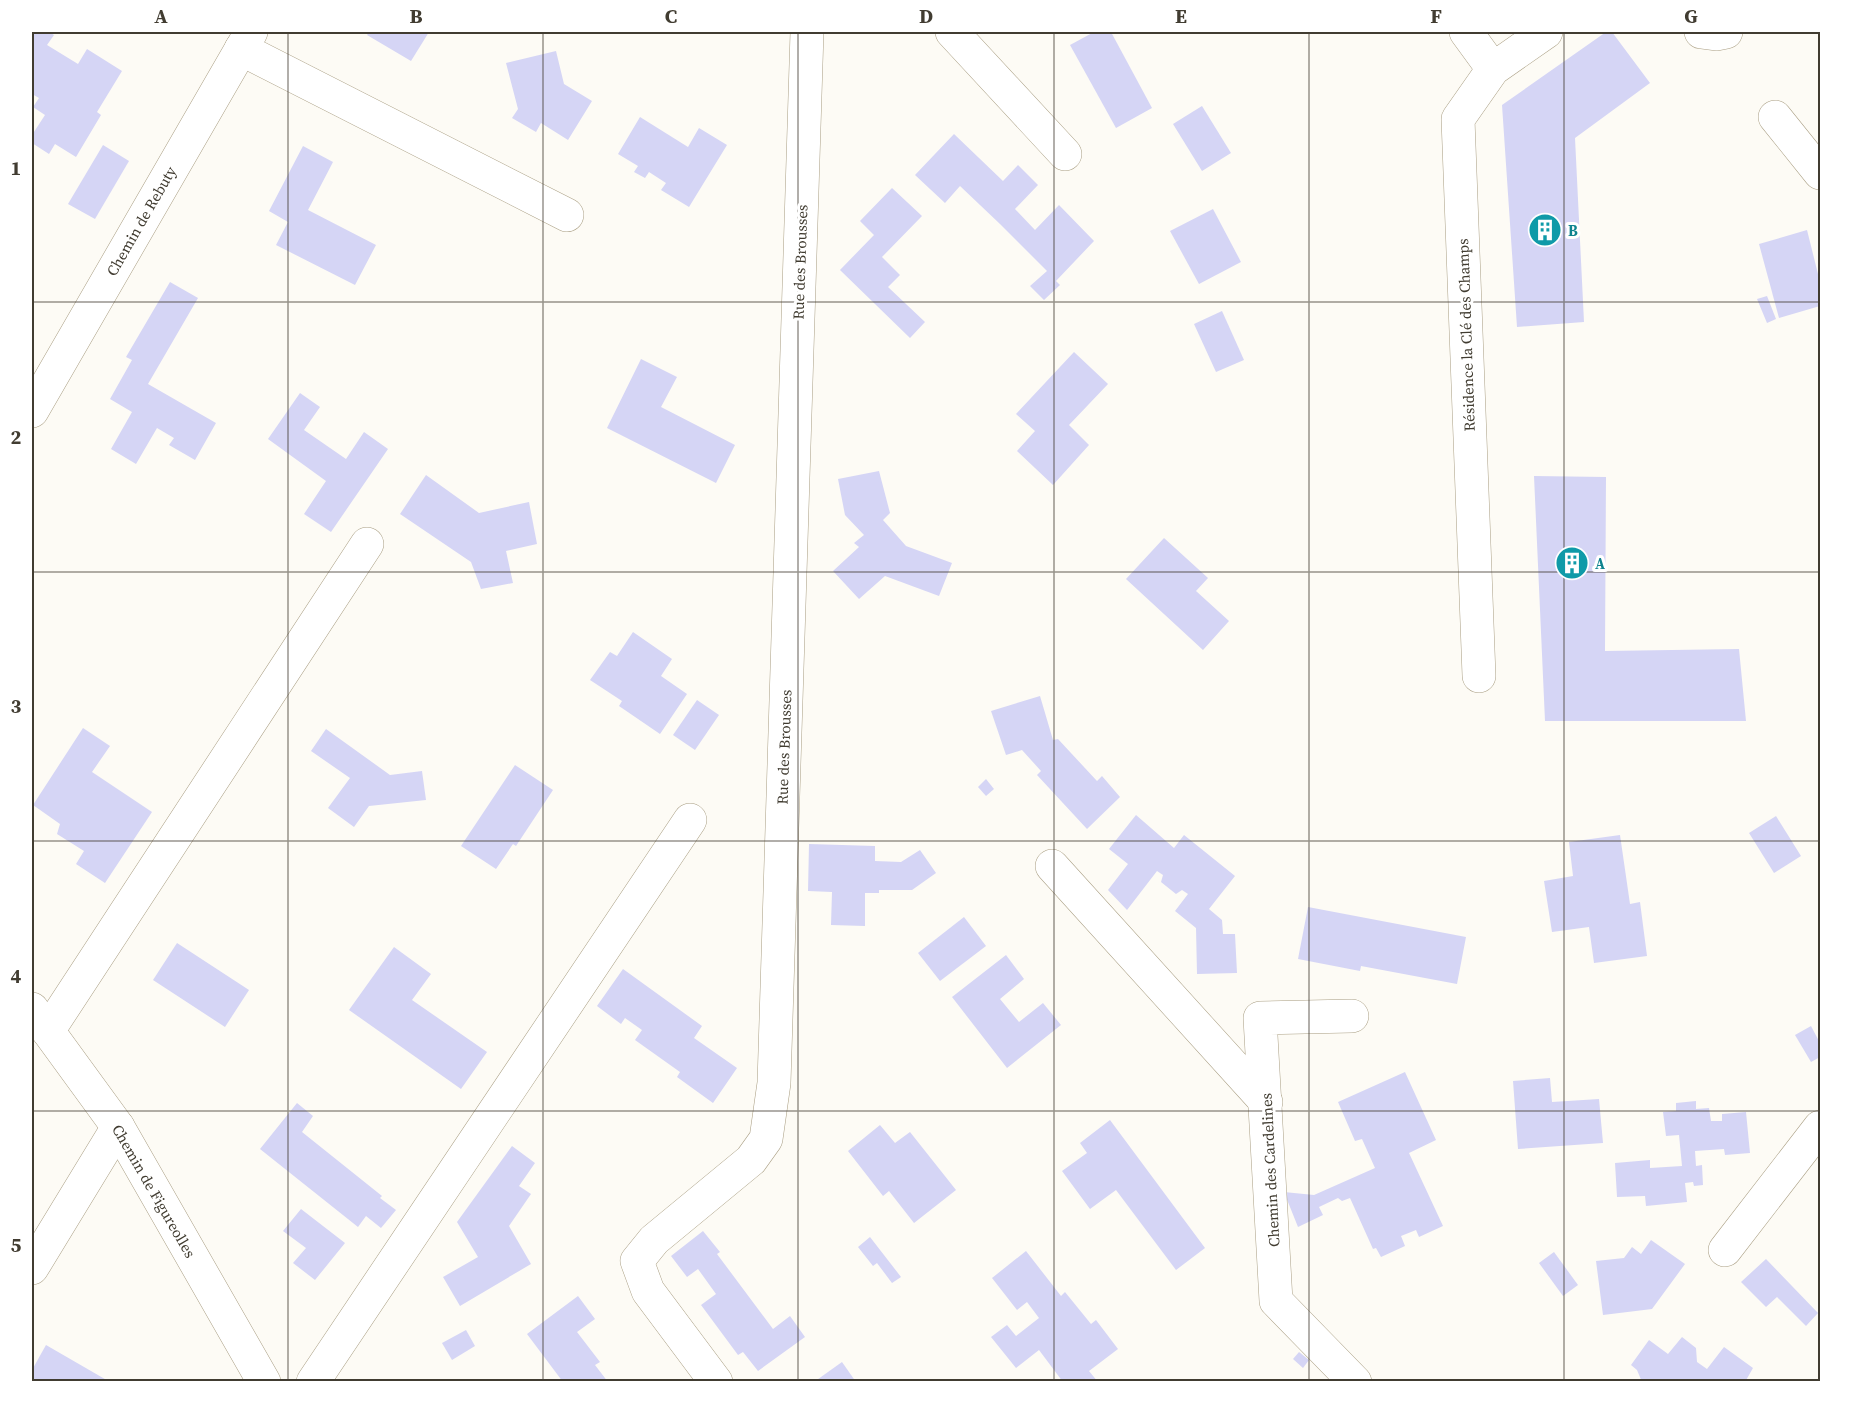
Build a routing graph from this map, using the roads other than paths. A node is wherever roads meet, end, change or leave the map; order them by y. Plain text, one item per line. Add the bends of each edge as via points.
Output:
1 (807, 32) edge
2 (952, 32) edge
3 (1466, 32) edge
4 (1546, 32) edge
5 (1701, 32) edge
6 (1726, 32) edge
7 (246, 40) edge
8 (1493, 69) junction
9 (1775, 117) dead end
10 (1065, 154) dead end
11 (1821, 173) edge
12 (567, 215) dead end
13 (32, 411) edge
14 (367, 544) dead end
15 (1479, 676) dead end
16 (690, 820) dead end
17 (1052, 866) dead end
18 (1352, 1016) dead end
19 (40, 1020) edge
20 (1266, 1102) junction
21 (118, 1127) junction
22 (1821, 1127) edge
23 (1725, 1250) dead end
24 (32, 1268) edge
25 (264, 1382) edge
26 (313, 1382) edge
27 (716, 1382) edge
28 (1355, 1382) edge

1 - 27 street, Rue des Brousses via 774,1083 766,1139 751,1160 654,1240 637,1262 648,1291
2 - 10 street
3 - 8 street
4 - 8 street, Résidence la Clé des Champs
5 - 6 street
7 - 12 street
7 - 13 street, Chemin de Rebuty
8 - 15 street, Résidence la Clé des Champs via 1458,119
9 - 11 street
14 - 19 street
16 - 26 street
17 - 20 street
18 - 20 street, Chemin des Cardelines via 1260,1018
19 - 21 street, Chemin de Figureolles
20 - 28 street, Chemin des Cardelines via 1276,1301
21 - 24 street
21 - 25 street, Chemin de Figureolles
22 - 23 street

